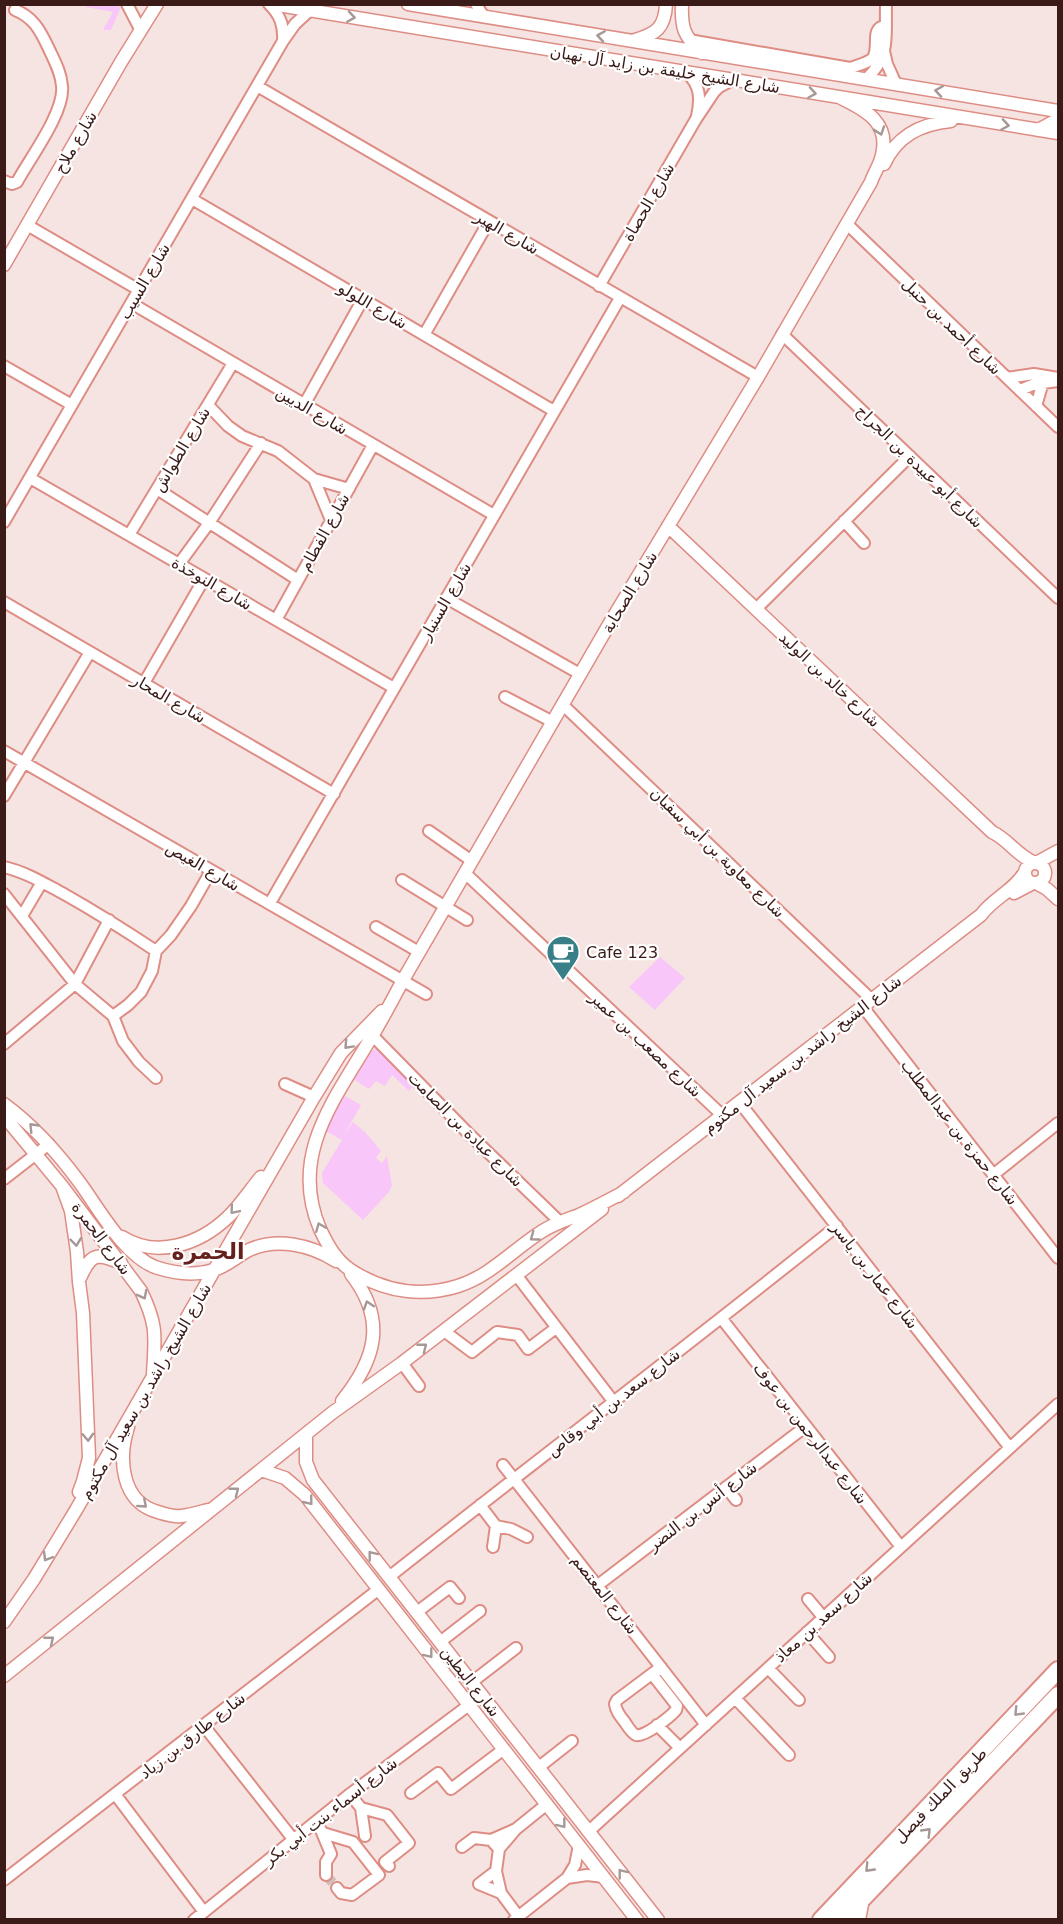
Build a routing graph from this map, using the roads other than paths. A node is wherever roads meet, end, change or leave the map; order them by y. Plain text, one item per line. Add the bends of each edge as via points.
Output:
1 (128, 4) edge
2 (146, 4) edge
3 (157, 4) edge
4 (271, 4) edge
5 (408, 4) edge
6 (476, 4) edge
7 (666, 4) edge
8 (682, 4) edge
9 (886, 4) edge
10 (444, 7) edge
11 (15, 9) dead end
12 (309, 10) junction
13 (484, 17) junction
14 (143, 24) junction
15 (885, 26) junction
16 (283, 40) junction
17 (689, 40) junction
18 (632, 41) junction
19 (884, 51) junction
20 (701, 53) junction
21 (687, 73) junction
22 (866, 79) junction
23 (732, 80) junction
24 (896, 84) junction
25 (257, 86) junction
26 (841, 98) junction
27 (1059, 111) edge
28 (696, 119) junction
29 (969, 119) junction
30 (1059, 122) edge
31 (1038, 130) junction
32 (1059, 133) edge
33 (4, 181) edge
34 (871, 182) junction
35 (192, 199) junction
36 (489, 221) junction
37 (847, 224) junction
38 (27, 225) junction
39 (4, 265) edge
40 (599, 286) junction
41 (139, 290) junction
42 (620, 298) junction
43 (363, 299) junction
44 (132, 303) junction
45 (783, 334) junction
46 (424, 335) junction
47 (233, 363) junction
48 (4, 366) edge
49 (758, 377) junction
50 (1007, 378) junction
51 (1059, 380) edge
52 (1043, 382) junction
53 (1020, 390) junction
54 (72, 405) junction
55 (208, 405) junction
56 (304, 405) junction
57 (1036, 406) junction
58 (554, 411) junction
59 (1059, 427) edge
60 (261, 442) junction
61 (373, 445) junction
62 (910, 456) junction
63 (30, 478) junction
64 (314, 479) junction
65 (157, 489) junction
66 (349, 489) junction
67 (494, 515) junction
68 (331, 520) junction
69 (844, 521) junction
70 (4, 522) edge
71 (209, 523) junction
72 (668, 526) junction
73 (129, 535) junction
74 (864, 543) dead end
75 (179, 564) junction
76 (204, 579) junction
77 (298, 580) junction
78 (446, 598) junction
79 (1059, 598) edge
80 (4, 602) edge
81 (756, 609) junction
82 (276, 620) junction
83 (90, 652) junction
84 (580, 674) junction
85 (144, 683) junction
86 (394, 688) junction
87 (505, 697) dead end
88 (563, 705) junction
89 (553, 722) junction
90 (4, 751) edge
91 (25, 763) junction
92 (334, 794) junction
93 (4, 796) edge
94 (429, 831) dead end
95 (1059, 851) edge
96 (1059, 857) edge
97 (472, 861) junction
98 (4, 867) edge
99 (1030, 868) junction
100 (211, 871) junction
101 (465, 873) junction
102 (1039, 879) junction
103 (402, 880) dead end
104 (42, 882) junction
105 (1059, 893) edge
106 (4, 894) edge
107 (1059, 899) edge
108 (270, 903) junction
109 (445, 906) junction
110 (981, 915) junction
111 (22, 916) junction
112 (109, 920) junction
113 (467, 920) dead end
114 (376, 927) dead end
115 (156, 951) junction
116 (419, 952) junction
117 (403, 980) junction
118 (75, 984) junction
119 (426, 994) dead end
120 (868, 1003) junction
121 (390, 1005) junction
122 (113, 1016) junction
123 (373, 1036) junction
124 (4, 1044) edge
125 (156, 1078) dead end
126 (285, 1084) dead end
127 (314, 1097) junction
128 (740, 1103) junction
129 (4, 1104) edge
130 (4, 1116) edge
131 (723, 1116) junction
132 (1059, 1124) edge
133 (49, 1144) junction
134 (284, 1148) junction
135 (36, 1155) junction
136 (993, 1175) junction
137 (4, 1179) edge
138 (62, 1186) junction
139 (624, 1192) junction
140 (560, 1222) junction
141 (837, 1226) junction
142 (118, 1234) junction
143 (569, 1236) junction
144 (1059, 1258) edge
145 (121, 1263) junction
146 (344, 1266) junction
147 (215, 1270) junction
148 (517, 1276) junction
149 (79, 1282) junction
150 (722, 1319) junction
151 (556, 1328) junction
152 (444, 1331) junction
153 (402, 1363) junction
154 (152, 1378) junction
155 (419, 1386) dead end
156 (614, 1401) junction
157 (1059, 1404) edge
158 (133, 1412) junction
159 (332, 1413) junction
160 (805, 1427) junction
161 (306, 1434) junction
162 (1010, 1448) junction
163 (503, 1465) dead end
164 (261, 1470) junction
165 (514, 1479) junction
166 (726, 1487) junction
167 (736, 1500) dead end
168 (480, 1505) junction
169 (213, 1508) junction
170 (496, 1526) junction
171 (63, 1531) junction
172 (529, 1535) dead end
173 (493, 1547) dead end
174 (901, 1547) junction
175 (389, 1577) junction
176 (598, 1586) junction
177 (378, 1589) junction
178 (459, 1598) dead end
179 (808, 1599) dead end
180 (480, 1611) dead end
181 (417, 1612) junction
182 (824, 1617) junction
183 (4, 1622) edge
184 (807, 1632) junction
185 (440, 1642) junction
186 (516, 1648) dead end
187 (829, 1657) dead end
188 (768, 1668) junction
189 (657, 1670) junction
190 (1059, 1670) edge
191 (4, 1676) edge
192 (472, 1682) junction
193 (1059, 1695) edge
194 (735, 1698) junction
195 (799, 1700) dead end
196 (469, 1705) junction
197 (657, 1725) junction
198 (706, 1725) junction
199 (204, 1726) junction
200 (572, 1741) dead end
201 (680, 1748) junction
202 (504, 1749) junction
203 (789, 1755) dead end
204 (517, 1766) junction
205 (539, 1767) junction
206 (411, 1793) dead end
207 (115, 1794) junction
208 (350, 1794) junction
209 (547, 1804) junction
210 (361, 1808) junction
211 (314, 1823) junction
212 (516, 1829) junction
213 (589, 1831) junction
214 (323, 1833) junction
215 (365, 1836) dead end
216 (293, 1839) junction
217 (491, 1840) junction
218 (579, 1845) junction
219 (462, 1847) dead end
220 (499, 1849) junction
221 (389, 1866) dead end
222 (496, 1871) junction
223 (326, 1875) tunnel mouth
224 (604, 1877) junction
225 (567, 1878) junction
226 (4, 1880) edge
227 (337, 1888) dead end
228 (501, 1893) junction
229 (863, 1899) junction
230 (204, 1912) junction
231 (516, 1918) edge
232 (194, 1920) edge
233 (637, 1920) edge
234 (658, 1920) edge
235 (821, 1920) edge
236 (842, 1920) edge
237 (859, 1920) edge

1 - 14 street
2 - 14 street, شارع ملاح
3 - 14 street, شارع ملاح
4 - 12 street, شارع الشيخ خليفة بن زايد آل نهيان
4 - 16 street via 281,20
5 - 10 street, شارع الشيخ خليفة بن زايد آل نهيان
6 - 13 street
7 - 18 street via 658,30
8 - 17 street via 681,23
9 - 15 street
10 - 13 street, شارع الشيخ خليفة بن زايد آل نهيان
11 - 33 street via 39,30 59,71 63,91 58,110 17,182
12 - 16 street, شارع السيب
12 -> 21 street, شارع الشيخ خليفة بن زايد آل نهيان
18 -> 13 street, شارع الشيخ خليفة بن زايد آل نهيان
14 - 38 street, شارع ملاح
15 - 17 street via 877,30 872,58 850,68
15 - 19 street
16 - 25 street, شارع السيب
17 - 20 street
18 - 20 street, شارع الشيخ خليفة بن زايد آل نهيان
19 - 22 street via 879,66
19 - 24 street
20 - 22 street, شارع الشيخ خليفة بن زايد آل نهيان
21 - 23 street, شارع الشيخ خليفة بن زايد آل نهيان
21 - 28 street, شارع الحصاة via 699,93
22 - 24 street, شارع الشيخ خليفة بن زايد آل نهيان
23 -> 26 street, شارع الشيخ خليفة بن زايد آل نهيان
23 - 28 street, شارع الحصاة via 714,92
27 -> 24 street, شارع الشيخ خليفة بن زايد آل نهيان
25 - 35 street, شارع السيب
25 - 36 street, شارع الهير
26 - 29 street, شارع الشيخ خليفة بن زايد آل نهيان
26 -> 34 street, شارع الصحابة via 867,111 881,130 883,153
28 - 40 street, شارع الحصاة
29 -> 31 street, شارع الشيخ خليفة بن زايد آل نهيان
29 - 34 street, شارع الصحابة via 928,124 907,135
30 - 31 street
31 - 32 street, شارع الشيخ خليفة بن زايد آل نهيان
34 - 37 street, شارع الصحابة
35 - 41 street, شارع السيب
35 - 43 street, شارع اللولو
36 - 40 street, شارع الهير
36 - 46 street
37 - 45 street, شارع الصحابة
37 - 50 street, شارع أحمد بن حنبل
38 - 39 street, شارع ملاح
38 - 41 street
40 - 42 street, شارع الهير
41 - 44 street, شارع السيب
42 - 49 street, شارع الهير
42 - 58 street, شارع السنيار
43 - 46 street, شارع اللولو
43 - 56 street
44 - 47 street, شارع الديين
44 - 54 street, شارع السيب
45 - 49 street, شارع الصحابة
45 - 62 street, شارع أبو عبيدة بن الجراح
46 - 58 street, شارع اللولو
47 - 55 street, شارع الطواش
47 - 56 street, شارع الديين
48 - 54 street
49 - 72 street, شارع الصحابة
50 - 51 street via 1034,374
50 - 53 street, شارع أحمد بن حنبل
51 - 52 street
52 - 53 street
52 - 57 street
53 - 57 street, شارع أحمد بن حنبل
54 - 63 street, شارع السيب
55 - 60 street via 242,436
55 - 65 street, شارع الطواش
56 - 61 street, شارع الديين
57 - 59 street, شارع أحمد بن حنبل
58 - 67 street, شارع السنيار
60 - 64 street
60 - 71 street
61 - 66 street, شارع الفطام
61 - 67 street, شارع الديين
62 - 69 street
62 - 79 street, شارع أبو عبيدة بن الجراح
63 - 70 street, شارع السيب
63 - 73 street, شارع النوخذة
64 - 66 street
64 - 68 street
65 - 71 street
65 - 73 street, شارع الطواش
66 - 68 street, شارع الفطام
67 - 78 street, شارع السنيار
68 - 77 street, شارع الفطام
69 - 74 street
69 - 81 street
71 - 75 street
71 - 77 street
72 - 81 street, شارع خالد بن الوليد
72 - 84 street, شارع الصحابة
73 - 75 street, شارع النوخذة
75 - 76 street, شارع النوخذة
76 - 82 street, شارع النوخذة
76 - 85 street
77 - 82 street, شارع الفطام
78 - 84 street
78 - 86 street, شارع السنيار
80 - 83 street, شارع المحار
81 - 99 street, شارع خالد بن الوليد via 996,840
82 - 86 street, شارع النوخذة
83 - 85 street, شارع المحار
83 - 91 street
84 - 88 street, شارع الصحابة
85 - 92 street, شارع المحار
86 - 92 street, شارع السنيار
87 - 89 street
88 - 89 street, شارع الصحابة
88 - 120 street, شارع معاوية بن أبي سفيان
89 - 97 street, شارع الصحابة
90 - 91 street, شارع الغيص
91 - 93 street
91 - 100 street, شارع الغيص
92 - 108 street, شارع السنيار
94 - 97 street
95 - 99 street, شارع الشيخ راشد بن سعيد آل مكتوم
96 - 102 street, شارع الشيخ راشد بن سعيد آل مكتوم
97 - 101 street, شارع الصحابة
98 - 104 street
99 - 102 street via 1027,879
99 - 102 street via 1042,867
99 - 110 street, شارع الشيخ راشد بن سعيد آل مكتوم
100 - 108 street, شارع الغيص
100 - 115 street via 171,935
101 - 109 street, شارع الصحابة
101 - 131 street, شارع مصعب بن عمير
102 - 105 street
102 - 107 street
102 - 110 street, شارع الشيخ راشد بن سعيد آل مكتوم
103 - 109 street
104 - 111 street
104 - 112 street
106 - 111 street
108 - 117 street, شارع الغيص
109 - 113 street
109 - 116 street, شارع الصحابة
110 - 120 street, شارع الشيخ راشد بن سعيد آل مكتوم
111 - 118 street
112 - 115 street
112 - 118 street
114 - 116 street
115 - 122 street via 152,971 141,992
116 - 117 street, شارع الصحابة
117 - 119 street, شارع الغيص
117 - 121 street, شارع الصحابة
118 - 122 street
118 - 124 street
120 - 128 street, شارع الشيخ راشد بن سعيد آل مكتوم
120 - 136 street, شارع حمزة بن عبدالمطلب
121 - 123 street, شارع الشيخ راشد بن سعيد آل مكتوم
121 -> 127 street, شارع الشيخ راشد بن سعيد آل مكتوم via 341,1053
122 - 125 street via 123,1041
123 - 140 street, شارع عبادة بن الصامت
146 -> 123 street, شارع الشيخ راشد بن سعيد آل مكتوم via 328,1246 309,1197 311,1156 324,1121
126 - 127 street
127 - 134 street, شارع الشيخ راشد بن سعيد آل مكتوم
128 - 131 street, شارع الشيخ راشد بن سعيد آل مكتوم
128 - 141 street, شارع عمار بن ياسر
133 -> 129 street, شارع الحمرة
130 - 135 street, شارع الحمرة
131 - 139 street, شارع الشيخ راشد بن سعيد آل مكتوم
132 - 136 street
133 - 135 street
133 - 142 street, شارع الحمرة
134 -> 142 street via 230,1216 208,1234 188,1244 166,1248 139,1245
134 - 147 street, شارع الشيخ راشد بن سعيد آل مكتوم
135 - 137 street
135 - 138 street, شارع الحمرة
136 - 144 street, شارع حمزة بن عبدالمطلب
138 - 145 street, شارع الحمرة
138 -> 149 street via 74,1225
139 - 140 street, شارع الشيخ راشد بن سعيد آل مكتوم
139 - 143 street, شارع الشيخ راشد بن سعيد آل مكتوم
140 - 143 street via 570,1224
140 -> 146 street, شارع الشيخ راشد بن سعيد آل مكتوم via 476,1279 434,1291 390,1289
141 - 150 street, شارع سعد بن أبي وقاص
141 - 162 street, شارع عمار بن ياسر
142 - 147 street, شارع الحمرة via 138,1257 153,1266 185,1273
143 - 148 street, شارع الشيخ راشد بن سعيد آل مكتوم
145 - 149 street via 93,1257
145 -> 154 street, شارع الحمرة via 150,1310 156,1342
146 - 147 street via 313,1248 292,1244 251,1249
159 -> 146 street via 368,1364 374,1326 362,1288
147 - 154 street, شارع الشيخ راشد بن سعيد آل مكتوم
148 - 151 street
148 - 152 street, شارع الشيخ راشد بن سعيد آل مكتوم
149 -> 171 street via 89,1458 84,1481
150 - 156 street, شارع سعد بن أبي وقاص
150 - 160 street, شارع عبدالرحمن بن عوف
151 - 152 street via 528,1349 518,1335 497,1332 472,1352
151 - 156 street
153 -> 152 street, شارع الشيخ راشد بن سعيد آل مكتوم
153 - 155 street
153 - 159 street, شارع الشيخ راشد بن سعيد آل مكتوم
154 - 158 street, شارع الشيخ راشد بن سعيد آل مكتوم
156 - 165 street, شارع سعد بن أبي وقاص
157 - 162 street, شارع سعد بن معاذ
158 -> 169 street via 124,1438 123,1471 128,1488 150,1510 180,1516
158 - 171 street, شارع الشيخ راشد بن سعيد آل مكتوم
159 - 161 street, شارع الشيخ راشد بن سعيد آل مكتوم
160 - 166 street, شارع أنس بن النضر
160 - 174 street, شارع عبدالرحمن بن عوف
161 - 164 street, شارع الشيخ راشد بن سعيد آل مكتوم
175 -> 161 street, شارع البطين via 313,1480 306,1462
162 - 174 street, شارع سعد بن معاذ
163 - 165 street, شارع المعتصم
169 -> 164 street, شارع الشيخ راشد بن سعيد آل مكتوم
164 -> 177 street, شارع البطين via 278,1475 299,1489
165 - 168 street, شارع سعد بن أبي وقاص
165 - 176 street, شارع المعتصم
166 - 167 street
166 - 176 street, شارع أنس بن النضر
168 - 170 street
168 - 175 street, شارع سعد بن أبي وقاص
191 -> 169 street, شارع الشيخ راشد بن سعيد آل مكتوم
170 - 172 street
170 - 173 street
171 -> 183 street, شارع الشيخ راشد بن سعيد آل مكتوم
174 - 182 street, شارع سعد بن معاذ
175 - 181 street, شارع البطين
176 - 189 street, شارع المعتصم
177 -> 196 street, شارع البطين
177 - 199 street, شارع طارق بن زياد
178 - 181 street via 450,1587
179 - 182 street
180 - 185 street
181 - 185 street, شارع البطين
182 - 184 street, شارع سعد بن معاذ
184 - 187 street
184 - 188 street, شارع سعد بن معاذ
185 - 192 street, شارع البطين
186 - 192 street
188 - 194 street, شارع سعد بن معاذ
188 - 195 street
189 - 197 street via 677,1706
189 - 197 street via 617,1700 615,1710 638,1736
189 - 198 street, شارع المعتصم
190 -> 235 main road, طريق الملك فيصل
192 - 205 street, شارع البطين
229 -> 193 main road, طريق الملك فيصل
194 - 198 street, شارع سعد بن معاذ
194 - 203 street
196 - 202 street, شارع البطين
196 - 208 street, شارع أسماء بنت أبي بكر
197 - 201 street
198 - 201 street, شارع سعد بن معاذ
199 - 207 street, شارع طارق بن زياد
199 - 216 street
200 - 205 street
201 - 213 street, شارع سعد بن معاذ
202 - 204 street, شارع البطين
202 - 206 street via 451,1789 438,1773
204 - 205 street
204 - 209 street, شارع البطين
205 - 213 street, شارع البطين
207 - 226 street, شارع طارق بن زياد
207 - 230 street
208 - 210 street
208 - 211 street, شارع أسماء بنت أبي بكر
209 - 212 street
209 -> 218 street, شارع البطين
210 - 215 street
210 - 221 street via 387,1815 409,1843 385,1862
211 - 214 street
211 - 216 street, شارع أسماء بنت أبي بكر
212 - 217 street
212 - 220 street
234 -> 213 street, شارع البطين
214 - 223 street via 331,1854 326,1862
214 - 227 street via 353,1842 379,1875 352,1895
216 - 230 street, شارع أسماء بنت أبي بكر
217 - 219 street via 474,1838
217 - 220 street
218 - 224 street, شارع البطين
218 - 225 street
220 - 222 street
222 - 228 street
222 - 228 street via 479,1884
224 - 225 street
224 - 233 street, شارع البطين
225 - 231 street
228 - 231 street
229 - 236 main road, طريق الملك فيصل
229 - 237 street
230 - 232 street, شارع أسماء بنت أبي بكر

